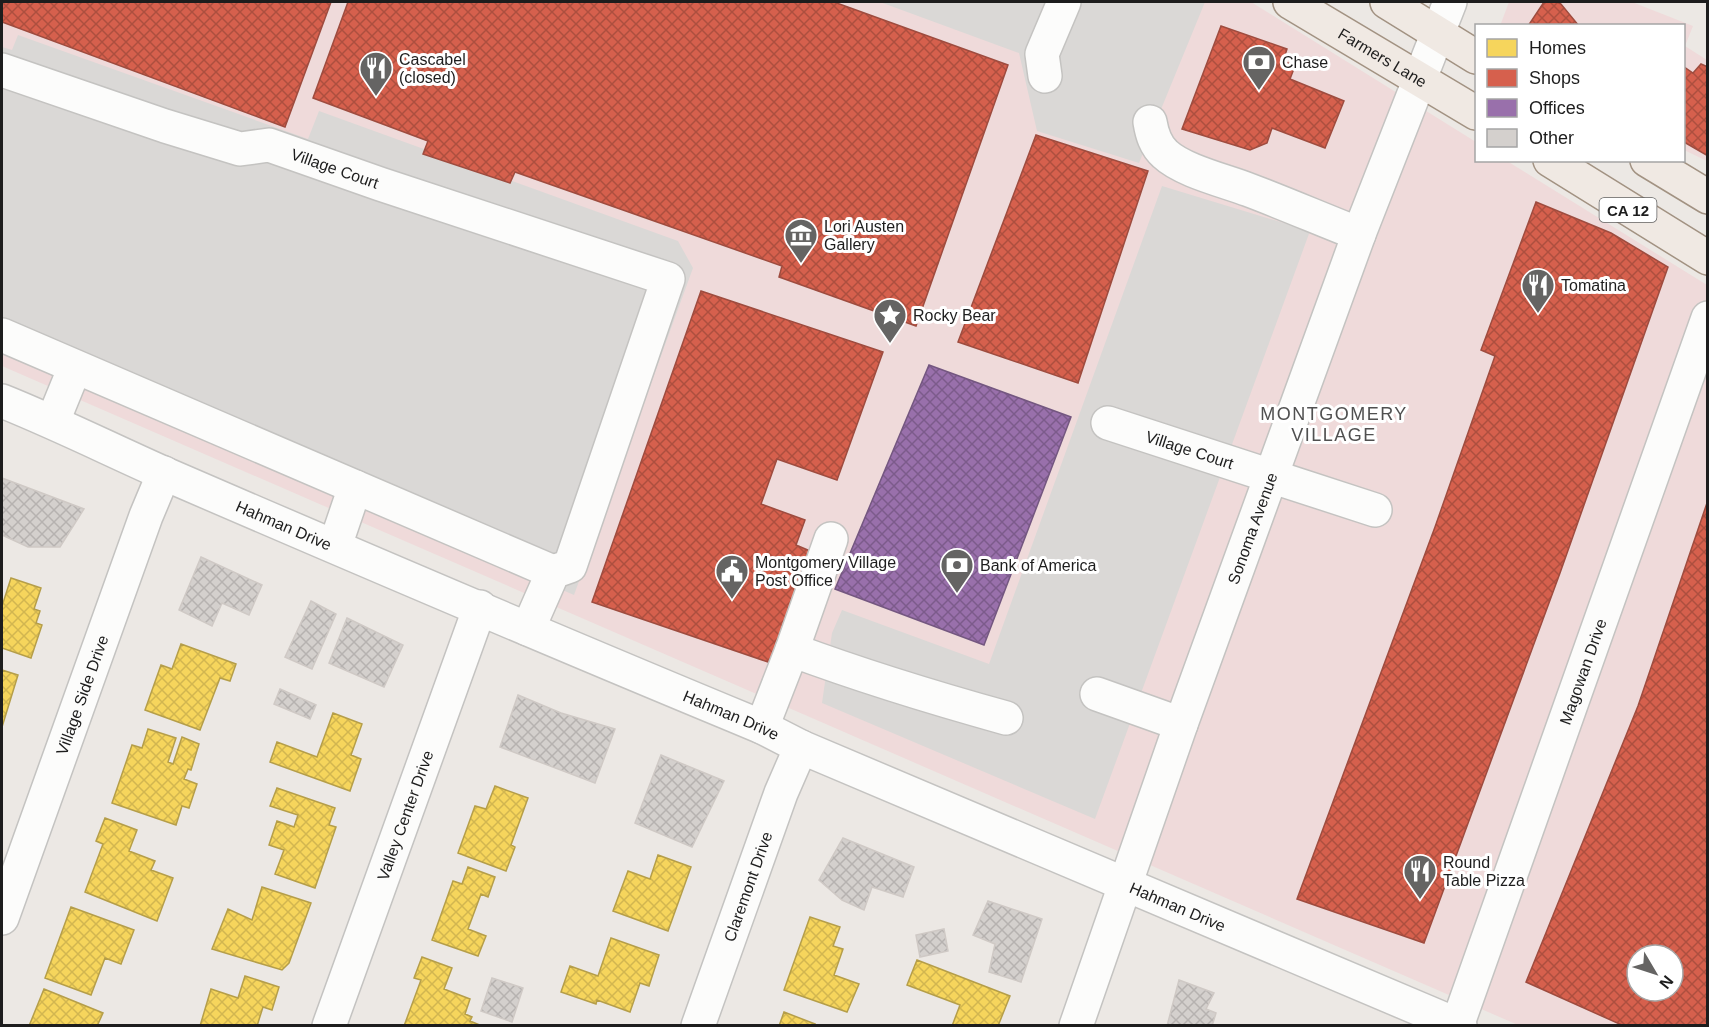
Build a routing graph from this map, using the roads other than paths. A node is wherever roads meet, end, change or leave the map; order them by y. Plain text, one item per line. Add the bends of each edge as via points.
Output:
1 (1064, 2) edge
2 (1290, 2) edge
3 (1387, 2) edge
4 (1450, 2) edge
5 (1437, 33) junction
6 (1475, 56) edge
7 (2, 70) edge
8 (1045, 76) dead end
9 (1419, 79) junction
10 (1475, 112) edge
11 (1150, 122) dead end
12 (1553, 162) edge
13 (1650, 162) edge
14 (1707, 197) edge
15 (1359, 234) junction
16 (1707, 258) edge
17 (1707, 318) edge
18 (2, 335) edge
19 (75, 367) junction
20 (2, 401) edge
21 (53, 421) junction
22 (1108, 423) dead end
23 (164, 473) junction
24 (1272, 477) junction
25 (355, 488) junction
26 (1375, 510) dead end
27 (831, 539) dead end
28 (335, 546) junction
29 (553, 572) junction
30 (480, 607) junction
31 (528, 629) junction
32 (792, 650) junction
33 (1097, 694) dead end
34 (1006, 718) dead end
35 (1181, 724) junction
36 (762, 727) junction
37 (801, 747) junction
38 (1125, 883) junction
39 (2, 918) edge
40 (1458, 1025) edge
41 (329, 1026) edge
42 (698, 1026) edge
43 (1076, 1026) edge

1 - 8 street via 1042,54
2 - 9 main road, Farmers Lane
3 - 5 main road
4 - 5 street, Sonoma Avenue
5 - 6 main road
5 - 9 street, Sonoma Avenue
7 - 29 street, Village Court via 240,149 269,145 668,279 570,566
9 - 10 main road, Farmers Lane
9 - 15 street, Sonoma Avenue
11 - 15 street via 1153,137 1172,159
12 - 16 main road, CA 12
13 - 14 main road
15 - 24 street, Sonoma Avenue
17 - 40 street, Magowan Drive
18 - 19 street
19 - 21 street
19 - 25 street
20 - 21 street, Hahman Drive
21 - 23 street, Hahman Drive
22 - 24 street, Village Court
23 - 28 street, Hahman Drive
23 - 39 street, Village Side Drive
24 - 26 street, Village Court
24 - 35 street, Sonoma Avenue
25 - 28 street
25 - 29 street
27 - 32 street
28 - 30 street, Hahman Drive
29 - 31 street
30 - 31 street, Hahman Drive
30 - 41 street, Valley Center Drive
31 - 36 street, Hahman Drive
32 - 34 street
32 - 36 street
33 - 35 street
35 - 38 street, Sonoma Avenue
36 - 37 street, Hahman Drive
37 - 38 street, Hahman Drive
37 - 42 street, Claremont Drive
38 - 40 street, Hahman Drive
38 - 43 street, Sonoma Avenue

